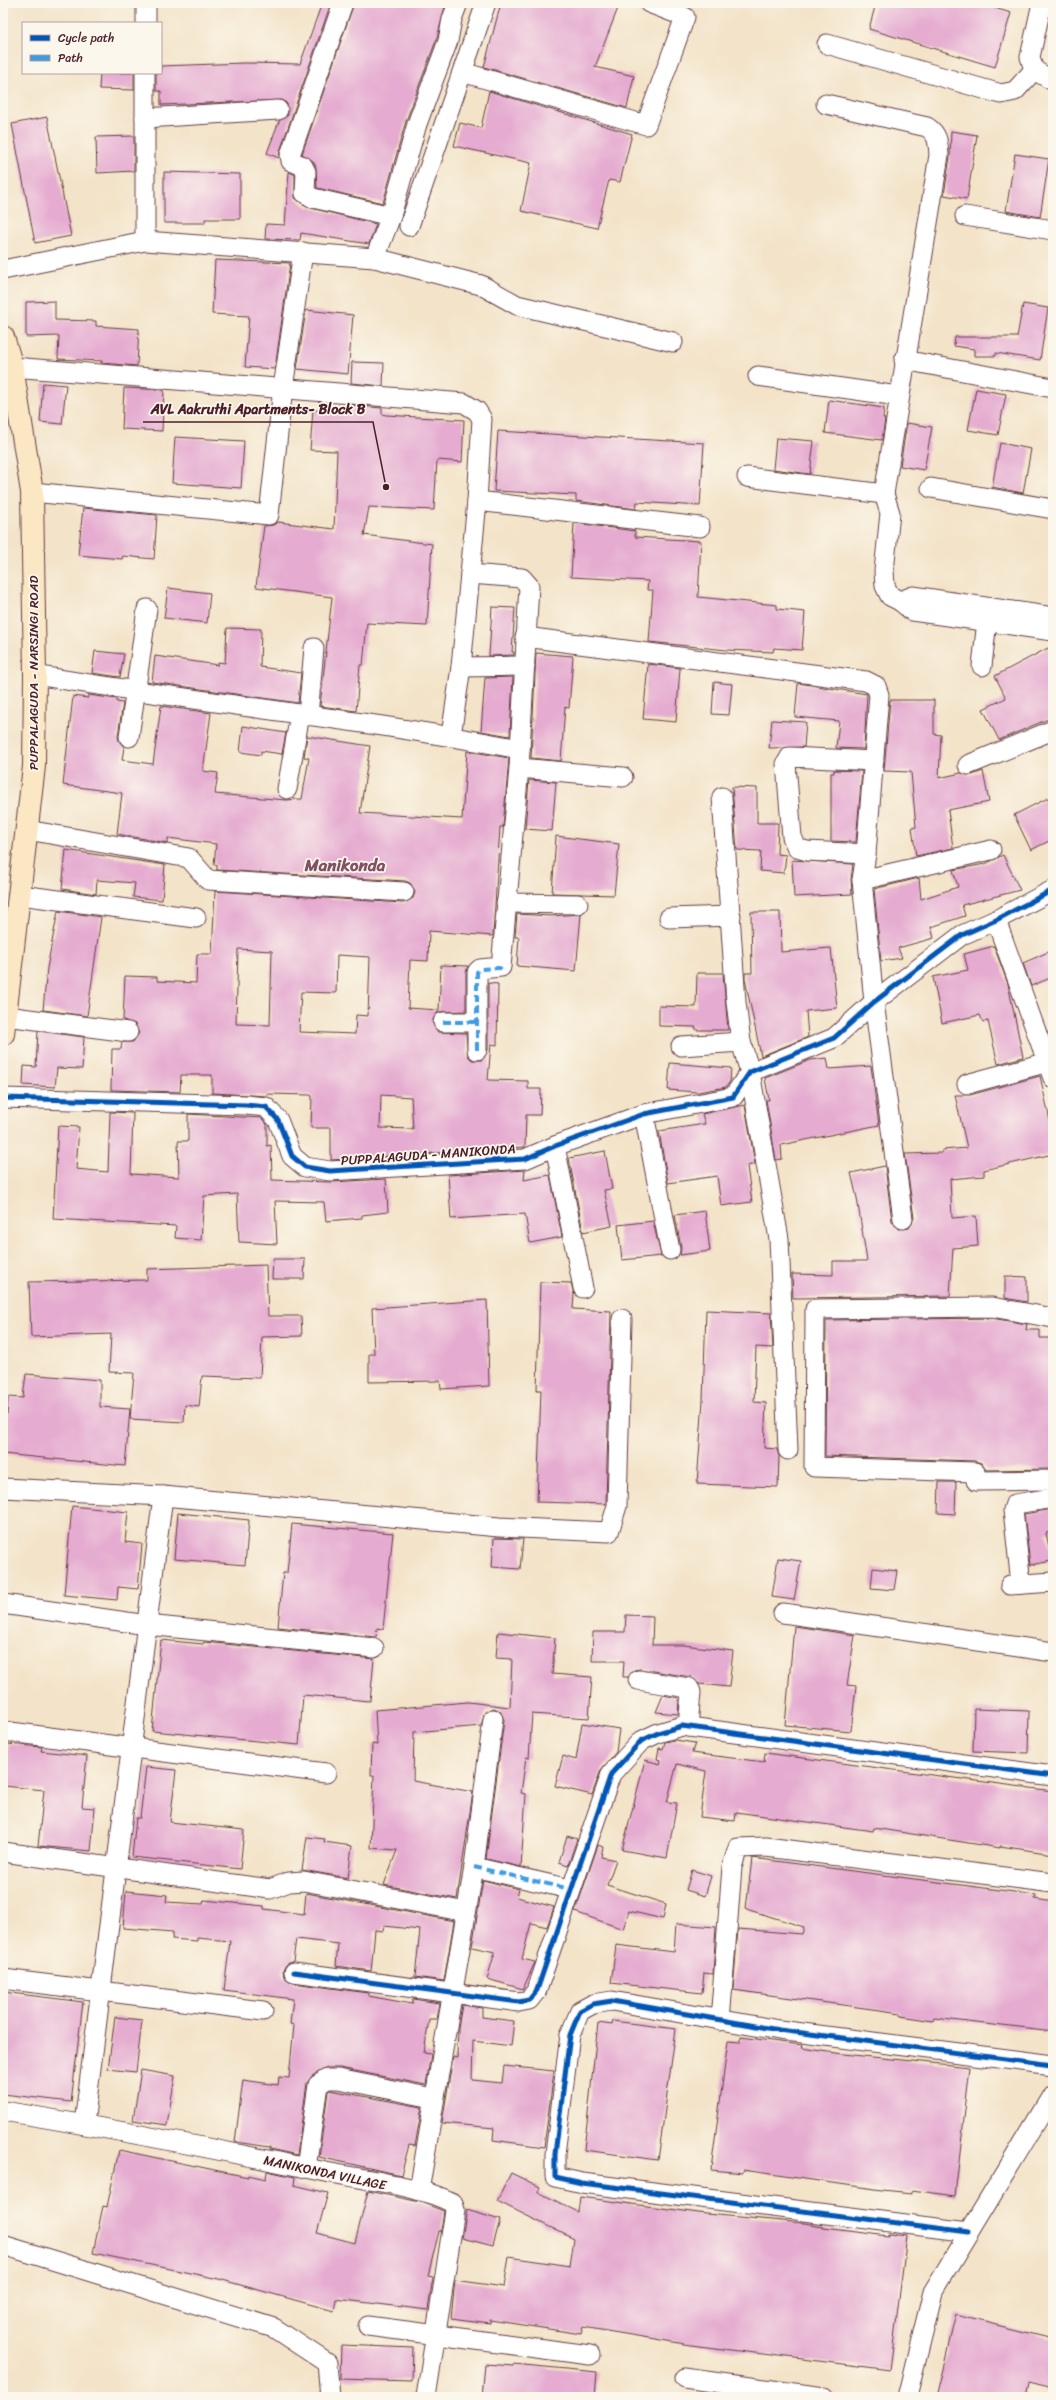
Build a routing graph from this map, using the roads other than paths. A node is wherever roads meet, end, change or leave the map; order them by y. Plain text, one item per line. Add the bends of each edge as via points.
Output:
1 (146, 3) edge
2 (343, 3) edge
3 (458, 3) edge
4 (486, 3) edge
5 (649, 3) edge
6 (1042, 3) edge
7 (146, 22) edge
8 (827, 44) dead end
9 (1034, 70) junction
10 (462, 72) junction
11 (146, 74) edge
12 (1053, 81) edge
13 (826, 104) dead end
14 (278, 110) dead end
15 (145, 118) junction
16 (391, 216) junction
17 (965, 216) dead end
18 (409, 226) dead end
19 (1053, 230) edge
20 (145, 241) junction
21 (303, 252) junction
22 (375, 258) junction
23 (3, 270) edge
24 (3, 337) edge
25 (673, 342) dead end
26 (904, 360) junction
27 (12, 367) junction
28 (758, 376) dead end
29 (283, 388) junction
30 (1053, 388) edge
31 (898, 396) junction
32 (747, 477) dead end
33 (931, 488) dead end
34 (32, 492) junction
35 (884, 494) junction
36 (477, 501) junction
37 (1053, 509) edge
38 (700, 527) dead end
39 (470, 574) junction
40 (146, 609) dead end
41 (988, 615) junction
42 (1053, 617) edge
43 (1053, 632) edge
44 (525, 636) junction
45 (314, 648) dead end
46 (525, 666) junction
47 (982, 666) dead end
48 (461, 667) junction
49 (35, 675) junction
50 (134, 691) junction
51 (304, 715) junction
52 (1053, 730) edge
53 (451, 736) junction
54 (129, 737) dead end
55 (520, 749) junction
56 (874, 761) junction
57 (968, 765) dead end
58 (519, 768) junction
59 (623, 777) dead end
60 (287, 789) dead end
61 (722, 797) dead end
62 (27, 830) junction
63 (991, 850) dead end
64 (866, 854) junction
65 (862, 880) junction
66 (1053, 890) edge
67 (404, 892) dead end
68 (20, 895) junction
69 (506, 903) junction
70 (578, 904) dead end
71 (730, 916) junction
72 (196, 918) dead end
73 (669, 918) dead end
74 (996, 920) junction
75 (874, 1002) junction
76 (443, 1022) dead end
77 (477, 1022) junction
78 (4, 1025) edge
79 (128, 1032) dead end
80 (741, 1042) junction
81 (682, 1046) dead end
82 (477, 1050) dead end
83 (1051, 1070) edge
84 (750, 1072) junction
85 (967, 1084) dead end
86 (3, 1098) edge
87 (644, 1114) junction
88 (555, 1146) junction
89 (903, 1219) dead end
90 (670, 1250) dead end
91 (583, 1288) dead end
92 (622, 1318) dead end
93 (1053, 1318) edge
94 (788, 1450) dead end
95 (1053, 1480) edge
96 (3, 1488) edge
97 (163, 1496) junction
98 (1053, 1498) edge
99 (1053, 1582) edge
100 (3, 1604) edge
101 (783, 1613) dead end
102 (147, 1625) junction
103 (374, 1648) dead end
104 (1053, 1652) edge
105 (638, 1680) dead end
106 (493, 1719) dead end
107 (688, 1727) junction
108 (3, 1731) edge
109 (132, 1747) junction
110 (326, 1773) dead end
111 (1053, 1776) edge
112 (3, 1852) edge
113 (474, 1867) junction
114 (116, 1869) junction
115 (1053, 1883) edge
116 (570, 1889) junction
117 (466, 1912) junction
118 (294, 1972) dead end
119 (3, 1979) edge
120 (101, 1990) junction
121 (452, 1994) junction
122 (263, 2011) dead end
123 (720, 2021) junction
124 (1053, 2065) edge
125 (1053, 2094) edge
126 (433, 2098) junction
127 (3, 2111) edge
128 (84, 2124) junction
129 (306, 2168) junction
130 (418, 2191) junction
131 (969, 2232) junction
132 (3, 2245) edge
133 (368, 2326) dead end
134 (436, 2334) junction
135 (590, 2355) dead end
136 (684, 2378) dead end
137 (330, 2397) edge
138 (426, 2397) edge
139 (824, 2397) edge
140 (907, 2397) edge

1 - 7 street
2 - 16 street via 290,155 291,162 303,166 306,172 305,193 314,198
3 - 16 street via 448,41 417,124
4 - 10 street
5 - 10 street via 685,17 646,125
6 - 9 street via 1030,57
8 - 9 street via 1000,94 1015,91
9 - 12 street
10 - 18 street
11 - 15 street
13 - 26 street via 927,127 935,132 939,155
14 - 15 street
15 - 20 street
16 - 22 street
17 - 19 street
20 - 21 street
20 - 23 street
21 - 22 street
21 - 29 street
22 - 25 street via 481,285 517,305
24 - 27 street, PUPPALAGUDA - NARSINGI ROAD
26 - 30 street
26 - 31 street
27 - 29 street
27 - 34 street, PUPPALAGUDA - NARSINGI ROAD
28 - 31 street
29 - 34 street via 269,515
29 - 36 street via 464,403 477,411 482,419
31 - 35 street
32 - 35 street
33 - 37 street
34 - 49 street, PUPPALAGUDA - NARSINGI ROAD
35 - 41 street via 890,513 884,571 885,586 890,596 900,601 913,596 945,608
36 - 38 street
36 - 39 street
39 - 44 street via 522,578 529,586
39 - 48 street
40 - 50 street
41 - 42 street
41 - 43 street
41 - 47 street
44 - 46 street
44 - 56 street via 866,681 876,686 879,695
45 - 51 street
46 - 48 street
46 - 55 street
48 - 53 street
49 - 50 street
49 - 62 street, PUPPALAGUDA - NARSINGI ROAD via 34,766
50 - 51 street
50 - 54 street
51 - 53 street
51 - 60 street
52 - 57 street
53 - 55 street
55 - 58 street
56 - 64 street
56 - 64 street via 790,757 786,764 792,837 797,848 807,851
58 - 59 street
58 - 69 street
61 - 71 street
62 - 67 street via 189,858 208,880
62 - 68 street, PUPPALAGUDA - NARSINGI ROAD
63 - 65 street
64 - 65 street
65 - 75 street
66 - 74 street
68 - 72 street
68 - 78 street, PUPPALAGUDA - NARSINGI ROAD
69 - 70 street
69 - 77 street via 501,967 480,969 477,972
71 - 73 street
71 - 80 street
74 - 75 street via 962,935
74 - 83 street
75 - 84 street via 834,1038
75 - 89 street
76 - 77 street
77 - 82 street
78 - 79 street
80 - 81 street
80 - 84 street
83 - 85 street
84 - 87 street, PUPPALAGUDA - MANIKONDA via 733,1097
84 - 94 street via 779,1239
86 - 88 street, PUPPALAGUDA - MANIKONDA via 239,1104 266,1107 278,1120 292,1156 305,1168 330,1171 525,1159
87 - 88 street, PUPPALAGUDA - MANIKONDA
87 - 90 street
88 - 91 street
92 - 97 street via 617,1506 609,1532 499,1527
93 - 95 street via 992,1307 815,1309 814,1459 814,1467 975,1472 976,1481
96 - 97 street
97 - 102 street
98 - 99 street via 1022,1501 1015,1504 1013,1510 1015,1585
100 - 102 street
101 - 104 street
102 - 103 street
102 - 109 street
105 - 107 street via 689,1688 691,1692
106 - 113 street
107 - 111 street
107 - 116 street via 658,1732 641,1741 610,1774
108 - 109 street
109 - 110 street
109 - 114 street
112 - 114 street
113 - 116 street
113 - 117 street
114 - 117 street via 270,1889 289,1882 304,1881
114 - 120 street
115 - 123 street via 766,1847 738,1848 732,1867
116 - 121 street via 537,1990 529,2000 519,2002
117 - 121 street
118 - 121 street
119 - 120 street
120 - 122 street
120 - 128 street
121 - 126 street
123 - 124 street
123 - 131 street via 612,2001 593,2004 580,2011 570,2035 555,2154 555,2177 582,2183
125 - 131 street
126 - 129 street via 338,2079 327,2080 318,2085
126 - 130 street
127 - 128 street, MANIKONDA VILLAGE
128 - 129 street, MANIKONDA VILLAGE
129 - 130 street, MANIKONDA VILLAGE
130 - 134 street, MANIKONDA VILLAGE via 453,2203 455,2210
131 - 140 street via 933,2292
132 - 137 street via 274,2328 327,2363
133 - 134 street
134 - 135 street
134 - 138 street, MANIKONDA VILLAGE
136 - 139 street

